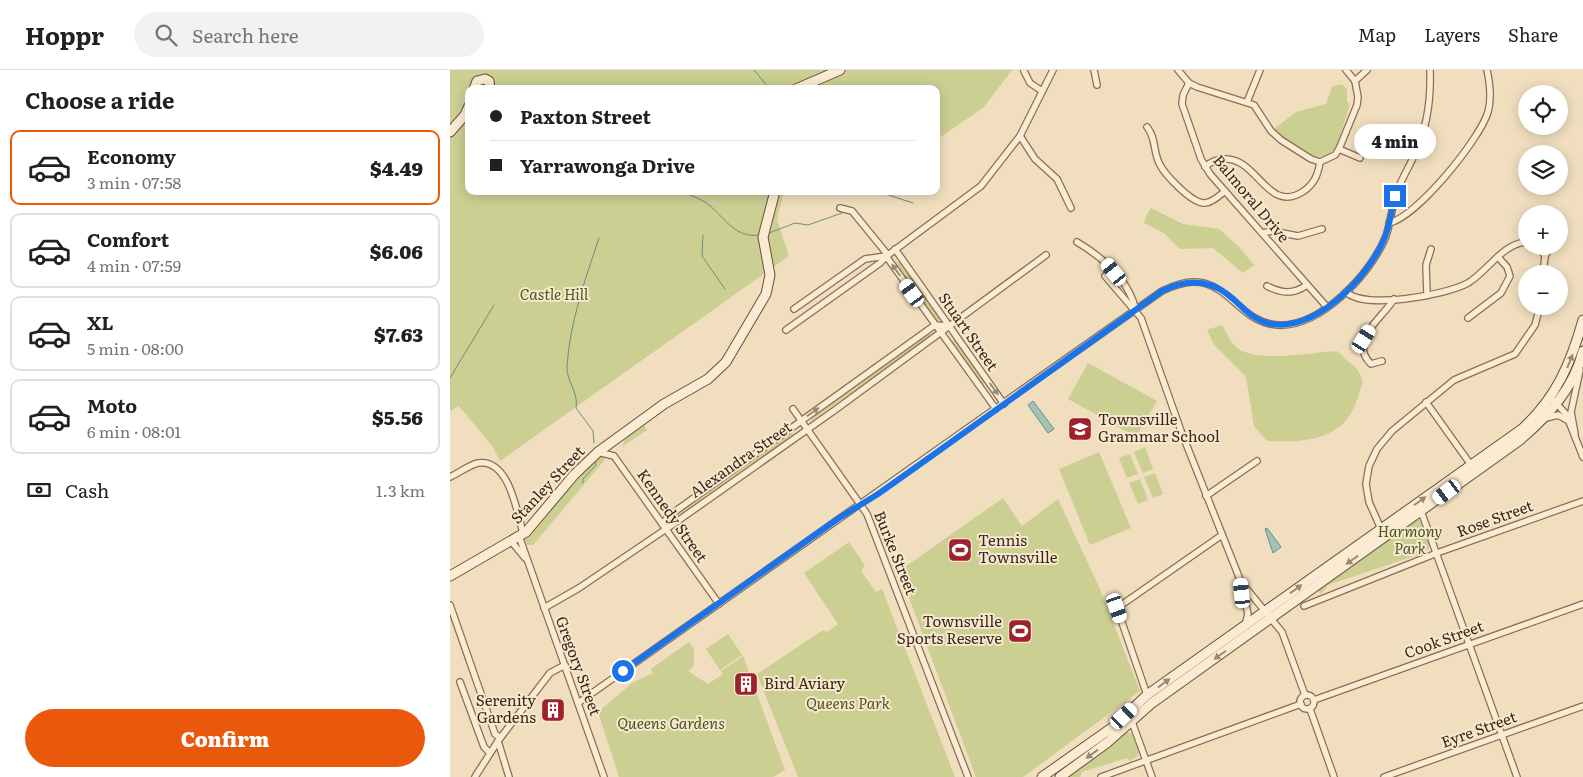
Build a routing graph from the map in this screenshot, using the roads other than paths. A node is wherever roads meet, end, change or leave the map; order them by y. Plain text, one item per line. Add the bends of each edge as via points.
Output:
1 (840, 70) edge
2 (1053, 70) edge
3 (1094, 70) edge
4 (1178, 70) edge
5 (1260, 70) edge
6 (1346, 70) edge
7 (1367, 70) edge
8 (1430, 70) edge
9 (1487, 70) edge
10 (1024, 71) dead end
11 (1355, 81) junction
12 (1189, 83) junction
13 (1097, 84) dead end
14 (476, 85) edge
15 (490, 85) edge
16 (805, 85) edge
17 (1042, 91) junction
18 (1247, 102) junction
19 (465, 115) edge
20 (465, 122) edge
21 (1147, 126) dead end
22 (452, 129) edge
23 (1020, 136) junction
24 (1339, 149) junction
25 (1360, 158) dead end
26 (1320, 162) junction
27 (1205, 167) junction
28 (1225, 190) junction
29 (774, 195) edge
30 (840, 208) dead end
31 (1071, 208) dead end
32 (1389, 223) junction
33 (1322, 229) dead end
34 (1263, 233) junction
35 (1077, 242) dead end
36 (1518, 245) edge
37 (1431, 249) dead end
38 (895, 250) junction
39 (887, 255) junction
40 (1046, 255) dead end
41 (1545, 256) edge
42 (1498, 257) junction
43 (1544, 265) edge
44 (1105, 276) dead end
45 (1307, 285) junction
46 (1266, 286) dead end
47 (1346, 292) junction
48 (1427, 294) junction
49 (1394, 299) junction
50 (1326, 306) junction
51 (794, 309) dead end
52 (1136, 309) junction
53 (1538, 315) edge
54 (1468, 318) dead end
55 (1583, 320) edge
56 (935, 325) junction
57 (948, 326) junction
58 (786, 330) dead end
59 (941, 333) junction
60 (1582, 354) edge
61 (1382, 361) dead end
62 (1554, 399) junction
63 (1426, 402) junction
64 (1004, 404) junction
65 (996, 409) junction
66 (793, 410) dead end
67 (1571, 412) junction
68 (800, 421) junction
69 (1541, 421) junction
70 (1569, 421) junction
71 (806, 430) junction
72 (1575, 434) junction
73 (598, 452) junction
74 (1583, 456) edge
75 (1257, 461) dead end
76 (1471, 465) junction
77 (450, 477) edge
78 (1206, 496) junction
79 (1583, 501) edge
80 (860, 505) junction
81 (1421, 511) junction
82 (663, 526) junction
83 (1383, 532) junction
84 (521, 535) junction
85 (1222, 535) junction
86 (511, 541) junction
87 (1437, 553) junction
88 (529, 564) junction
89 (450, 576) edge
90 (1241, 582) junction
91 (719, 604) junction
92 (1583, 604) edge
93 (450, 605) edge
94 (1304, 606) dead end
95 (544, 608) junction
96 (1268, 614) junction
97 (1245, 625) junction
98 (1470, 644) junction
99 (565, 666) junction
100 (460, 682) dead end
101 (1147, 695) junction
102 (1305, 695) junction
103 (1314, 700) junction
104 (578, 703) junction
105 (1301, 704) junction
106 (1583, 706) edge
107 (1310, 708) junction
108 (1132, 722) junction
109 (1502, 735) junction
110 (499, 740) junction
111 (490, 753) junction
112 (1146, 759) junction
113 (475, 777) edge
114 (509, 777) edge
115 (604, 777) edge
116 (968, 777) edge
117 (1042, 777) edge
118 (1060, 777) edge
119 (1101, 777) edge
120 (1152, 777) edge
121 (1334, 777) edge
122 (1384, 777) edge
123 (1516, 777) edge

1 - 16 main road
2 - 17 street
3 - 13 street
4 - 12 street
5 - 18 street
6 - 11 street
7 - 11 street
8 - 32 street via 1430,107 1423,132 1395,196
9 - 32 street via 1490,105 1481,128 1424,200 1397,222
10 - 17 street via 1030,83
11 - 24 street via 1357,104
12 - 18 street
12 - 27 street, Balmoral Drive via 1182,104
14 - 15 main road via 485,78
17 - 23 street
18 - 26 street via 1254,105 1271,131
19 - 22 main road
20 - 22 main road
21 - 28 street via 1154,136 1162,168 1194,200 1206,203
23 - 31 street via 1035,159 1057,180
23 - 38 street via 981,186
24 - 25 street
24 - 26 street
26 - 27 street via 1312,184 1300,193 1287,196 1266,188 1238,160 1215,160
27 - 28 street, Balmoral Drive
28 - 34 street, Balmoral Drive
29 - 73 main road, Stanley Street via 763,237 770,275 766,294 726,362 714,375 642,419
30 - 39 street, Stuart Street via 852,210
32 - 47 street via 1386,237 1369,267
33 - 34 street via 1298,236 1272,231
34 - 45 street, Balmoral Drive
35 - 52 street via 1106,262 1132,294
36 - 42 street
37 - 48 street via 1426,265
38 - 39 street
38 - 57 street, Stuart Street
39 - 51 street via 865,258
56 -> 39 street, Stuart Street
39 - 58 street
40 - 57 street, Alexandra Street
41 - 43 street
42 - 48 street via 1483,272 1461,286
42 - 54 street via 1510,276 1505,288
44 - 52 street
45 - 46 street via 1290,292
45 - 50 street, Balmoral Drive
47 - 49 street via 1366,301
47 - 50 street
48 - 49 street
49 - 61 street via 1375,320 1362,345 1369,363 1375,365
50 - 52 street via 1300,322 1275,324 1254,317 1219,289 1195,282 1171,287
52 - 64 street
52 - 78 street
53 - 63 street via 1535,325 1514,354 1454,380
62 -> 55 main road
56 - 57 street
56 - 59 street, Stuart Street
68 -> 56 street, Alexandra Street
57 - 59 street, Alexandra Street
57 -> 64 street, Stuart Street
59 - 65 street, Stuart Street
59 - 71 street, Alexandra Street
60 - 62 main road
60 - 67 street
62 - 67 street
62 - 69 main road
62 - 70 street via 1565,410
62 - 76 main road via 1522,429
63 - 76 street
63 - 83 street via 1386,437 1368,466 1367,492
64 - 65 street
65 - 80 street
66 - 68 street, Burke Street
67 - 72 street
68 - 71 street, Burke Street
68 - 82 street, Alexandra Street via 670,515
69 - 70 street via 1555,415
69 - 81 main road via 1520,440
70 - 72 street
71 - 80 street, Burke Street
71 - 82 street, Alexandra Street
72 - 74 street
73 - 82 street, Kennedy Street via 614,456
73 - 84 main road, Stanley Street
75 - 78 street
83 -> 76 main road
77 - 84 street, Gregory Street via 478,464 497,468 509,488
78 - 85 street
79 - 87 street, Rose Street
80 - 91 street
80 - 116 street, Burke Street via 867,514
81 - 83 main road
81 - 87 street
82 - 91 street, Kennedy Street
82 - 95 street, Alexandra Street via 579,588
83 - 96 main road
84 - 86 main road, Stanley Street
84 - 88 street, Gregory Street
85 - 90 street
85 - 101 street via 1117,608
86 - 88 street, Gregory Street
86 - 89 main road, Stanley Street
87 - 94 street, Rose Street
87 - 98 street
88 - 95 street, Gregory Street
90 - 96 street
90 - 97 street via 1248,614
91 - 104 street
92 - 98 street, Cook Street
93 - 110 street
95 - 99 street, Gregory Street
96 - 97 main road
96 - 102 street via 1282,632
96 -> 108 main road
101 -> 97 main road
98 - 103 street, Cook Street
98 - 109 street
99 - 104 street, Gregory Street
99 - 110 street via 550,673
100 - 111 street via 484,747
101 - 117 main road via 1113,727
102 - 103 street
102 - 105 street
103 - 107 street
104 - 115 street, Gregory Street
105 - 107 street via 1303,708
105 - 112 street
106 - 109 street, Eyre Street
107 - 121 street
108 - 112 street
108 -> 118 main road
109 - 122 street, Eyre Street
109 - 123 street
110 - 111 street
110 - 114 street
111 - 113 street
112 - 119 street
112 - 120 street

